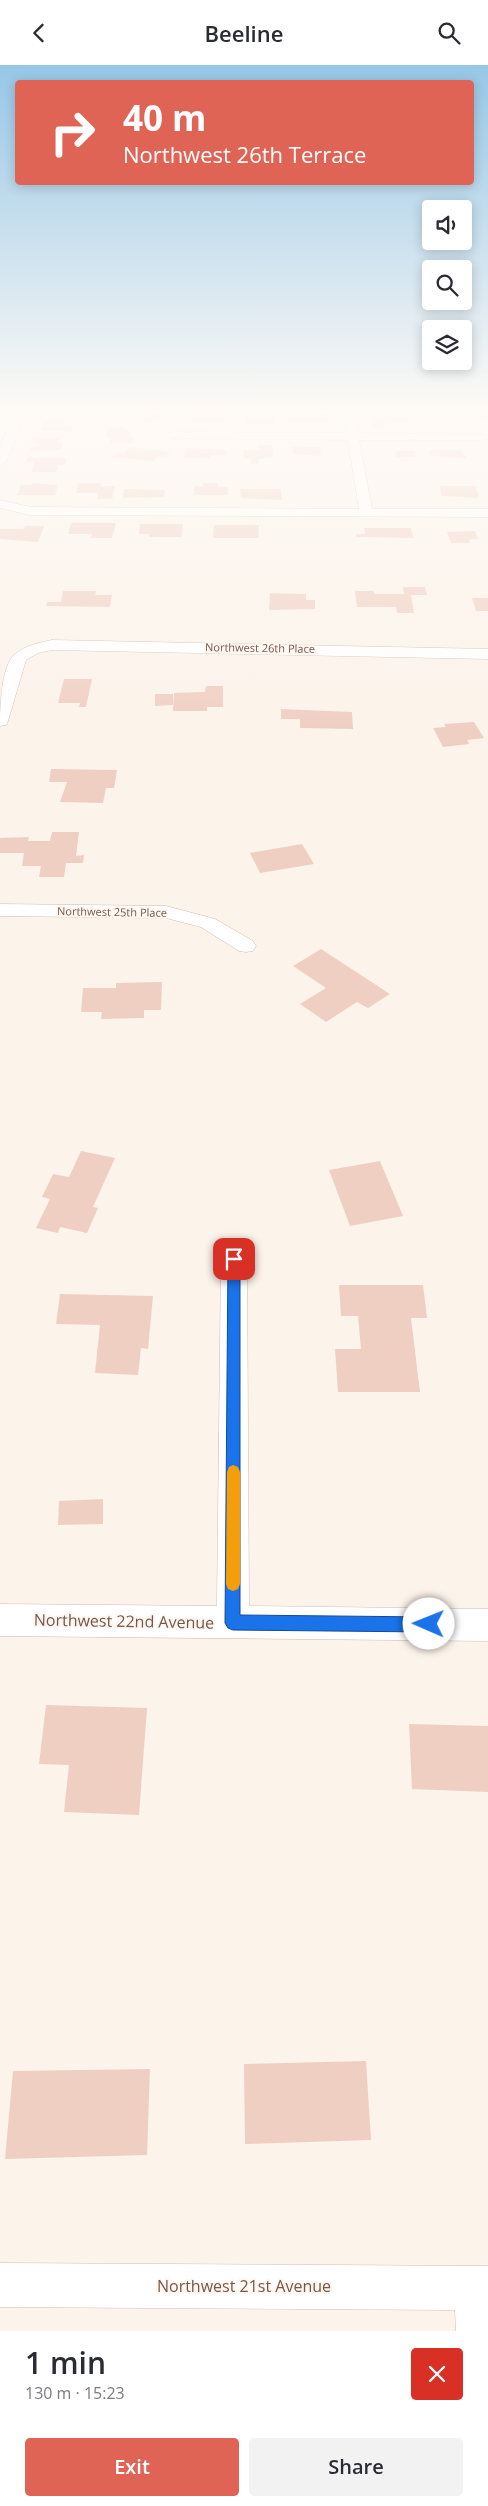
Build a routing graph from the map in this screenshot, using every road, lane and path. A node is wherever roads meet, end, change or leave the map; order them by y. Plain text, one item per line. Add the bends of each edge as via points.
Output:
1 (488, 654) edge
2 (0, 721) edge
3 (0, 910) edge
4 (246, 946) dead end
5 (234, 1259) dead end
6 (0, 1619) edge
7 (233, 1623) junction
8 (488, 1625) edge
9 (0, 2285) edge
10 (481, 2288) edge
11 (479, 2331) edge

1 - 2 street, Northwest 26th Place via 52,645 32,649 19,658
3 - 4 street, Northwest 25th Place via 166,912 208,923
5 - 7 street
6 - 7 street, Northwest 22nd Avenue
7 - 8 street, Northwest 22nd Avenue
9 - 10 street, Northwest 21st Avenue
10 - 11 street

